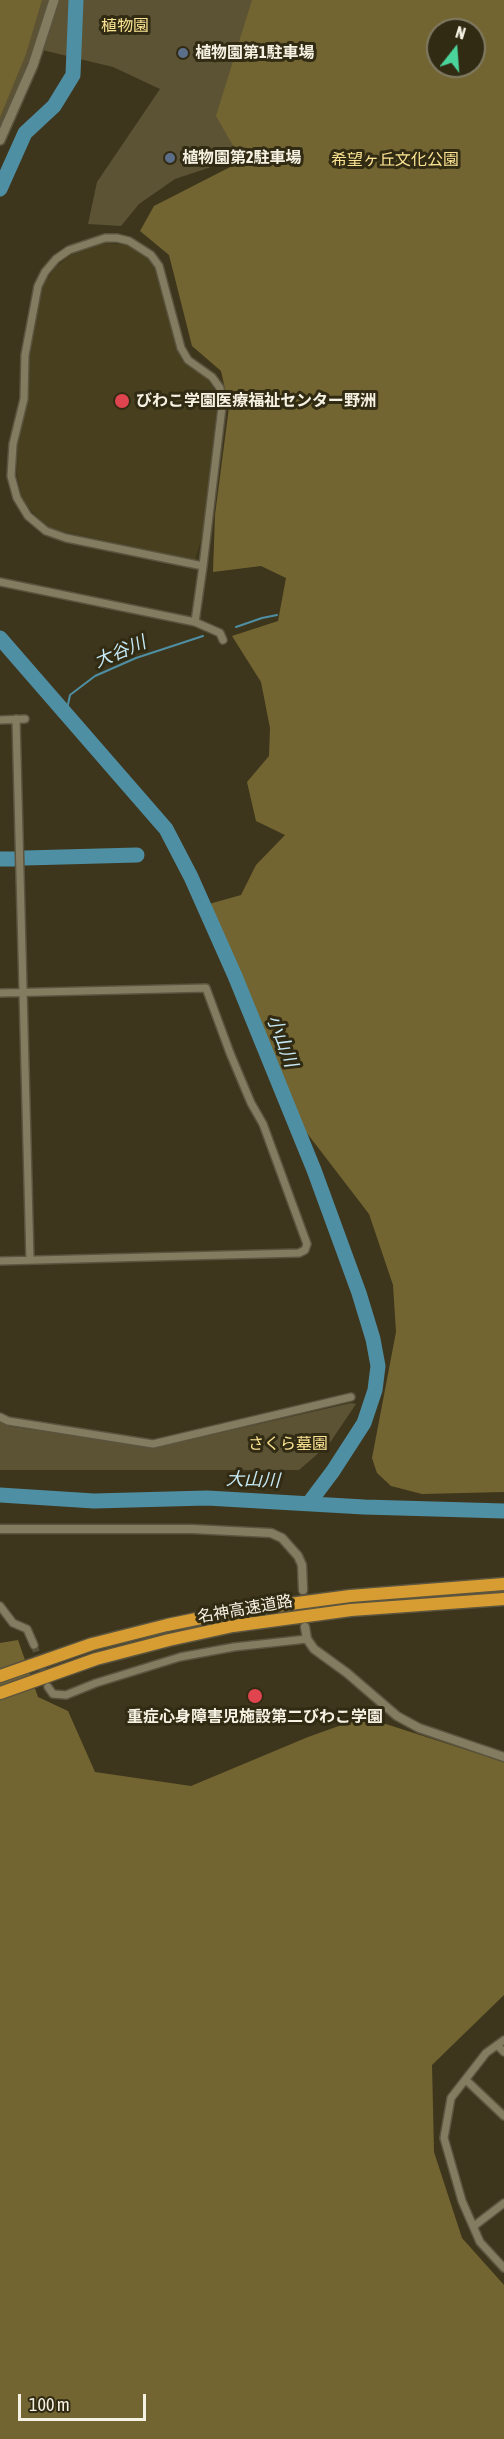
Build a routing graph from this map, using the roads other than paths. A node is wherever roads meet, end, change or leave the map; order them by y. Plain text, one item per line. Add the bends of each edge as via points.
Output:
1 (54, 0) edge
2 (0, 140) edge
3 (202, 566) junction
4 (0, 582) edge
5 (195, 622) junction
6 (223, 640) dead end
7 (16, 719) junction
8 (25, 719) dead end
9 (0, 720) edge
10 (23, 992) junction
11 (0, 993) edge
12 (30, 1260) junction
13 (0, 1261) edge
14 (351, 1397) dead end
15 (0, 1417) edge
16 (0, 1529) edge
17 (504, 1584) edge
18 (303, 1590) dead end
19 (504, 1599) edge
20 (0, 1606) edge
21 (305, 1627) dead end
22 (308, 1639) junction
23 (34, 1645) tunnel mouth
24 (0, 1676) edge
25 (48, 1687) dead end
26 (0, 1693) edge
27 (504, 1757) edge
28 (504, 2040) edge
29 (497, 2045) junction
30 (504, 2052) edge
31 (466, 2080) junction
32 (504, 2116) edge
33 (504, 2204) edge
34 (474, 2226) junction
35 (504, 2268) edge

1 - 2 main road via 36,57
3 - 3 street via 222,406 220,388 212,377 188,360 181,348 159,266 151,255 117,238 69,250 56,259 38,286 25,355 24,399 13,444 11,476 17,498 28,516 46,531
3 - 5 street
4 - 5 street
5 - 6 street via 220,633
7 - 8 street
7 - 9 street
7 - 10 street
10 - 11 street
10 - 12 street
10 - 12 street via 206,988 263,1124 307,1244 299,1253
12 - 13 street
14 - 15 street via 153,1444
16 - 18 street via 272,1533 298,1556
17 - 24 highway, 名神高速道路 via 360,1595 230,1612 93,1644
19 - 26 highway, 名神高速道路 via 351,1610 233,1626 96,1659
20 - 23 street via 13,1623 27,1629
21 - 22 street
22 - 25 street via 180,1657 66,1695 53,1694
22 - 27 street via 314,1649 397,1716 419,1728
28 - 29 street
29 - 30 street
29 - 31 street
31 - 32 street
31 - 34 street via 452,2098 444,2138 462,2201
33 - 34 street
34 - 35 street via 480,2242

